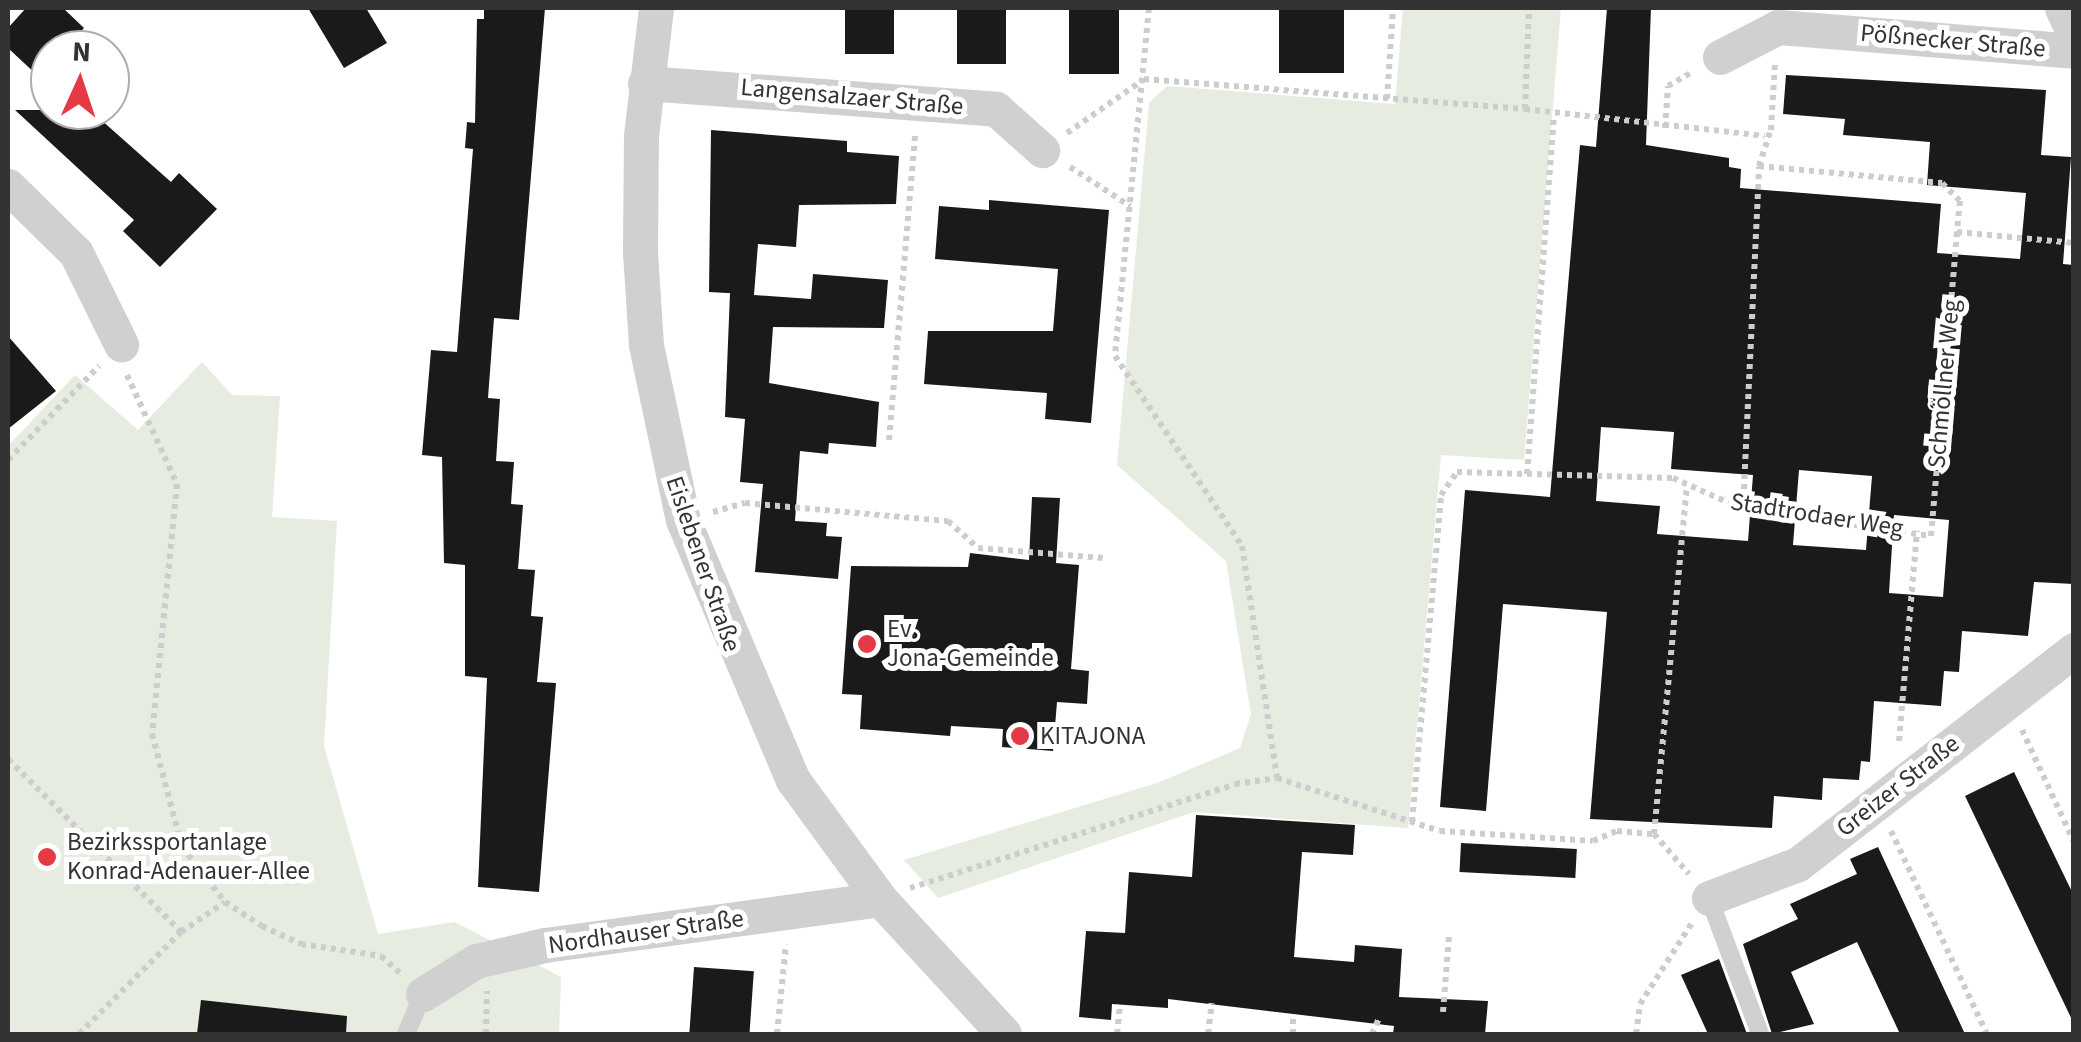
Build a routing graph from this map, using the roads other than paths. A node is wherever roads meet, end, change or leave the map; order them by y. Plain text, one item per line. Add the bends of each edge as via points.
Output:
1 (656, 8) edge
2 (2062, 8) edge
3 (2074, 34) edge
4 (2074, 50) edge
5 (1720, 57) road end
6 (646, 83) junction
7 (1042, 150) road end
8 (8, 186) edge
9 (121, 344) road end
10 (2074, 650) edge
11 (1709, 898) joint
12 (880, 900) junction
13 (423, 994) joint
14 (406, 1034) edge
15 (1004, 1034) edge
16 (1760, 1034) edge

1 - 6 street, Eislebener Straße
2 - 3 street
4 - 5 street, Pößnecker Straße via 1778,27
6 - 7 street, Langensalzaer Straße via 996,109
6 - 12 street, Eislebener Straße via 646,345 683,520 792,780
8 - 9 street via 76,253
10 - 11 street, Greizer Straße via 1798,864
11 - 16 lane
12 - 13 street, Nordhauser Straße via 545,945 476,962
12 - 15 street, Eislebener Straße
13 - 14 lane

